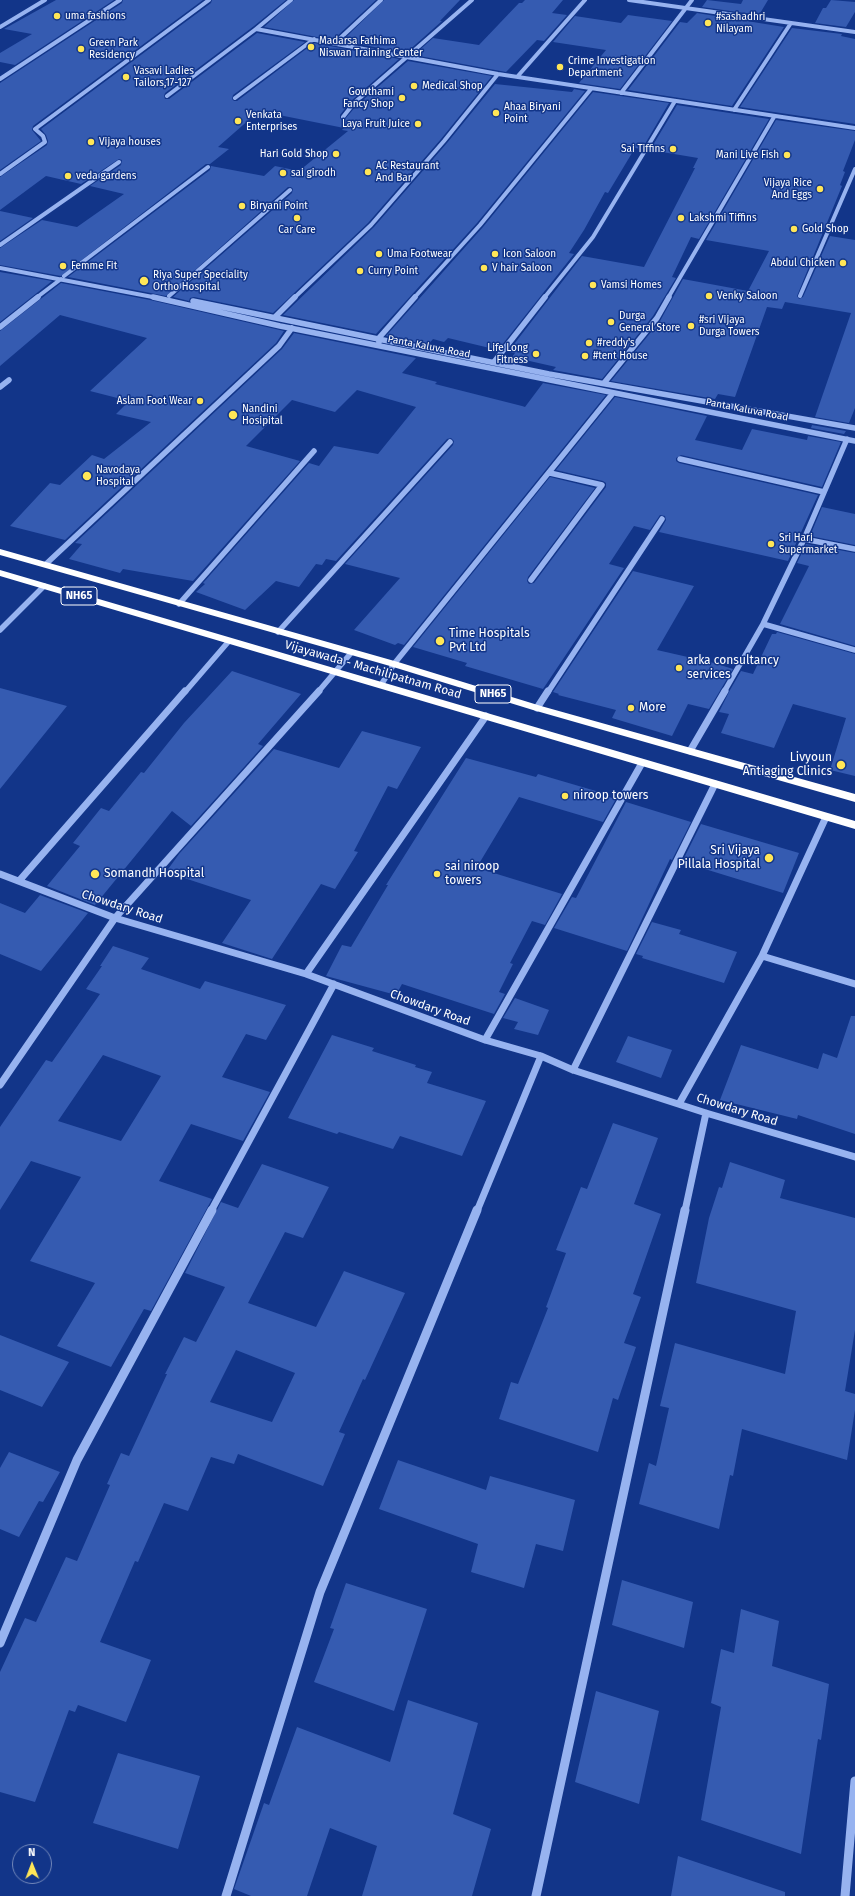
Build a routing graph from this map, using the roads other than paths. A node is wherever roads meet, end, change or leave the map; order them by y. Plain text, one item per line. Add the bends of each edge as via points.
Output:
1 (45, 0) edge
2 (120, 0) edge
3 (209, 0) edge
4 (291, 0) edge
5 (381, 0) edge
6 (472, 0) edge
7 (586, 0) edge
8 (629, 0) edge
9 (692, 0) edge
10 (686, 8) junction
11 (792, 23) junction
12 (0, 27) edge
13 (256, 29) junction
14 (855, 32) edge
15 (314, 39) junction
16 (335, 43) junction
17 (408, 57) junction
18 (498, 74) junction
19 (517, 77) junction
20 (0, 80) edge
21 (591, 89) junction
22 (621, 92) junction
23 (167, 96) dead end
24 (235, 98) dead end
25 (675, 101) junction
26 (734, 110) junction
27 (343, 117) dead end
28 (774, 117) junction
29 (855, 128) edge
30 (119, 162) dead end
31 (208, 167) dead end
32 (855, 169) edge
33 (0, 174) edge
34 (290, 190) dead end
35 (0, 245) edge
36 (0, 264) edge
37 (0, 268) edge
38 (62, 278) junction
39 (169, 296) junction
40 (800, 296) dead end
41 (275, 317) junction
42 (0, 327) edge
43 (292, 328) junction
44 (378, 339) junction
45 (381, 346) junction
46 (494, 362) junction
47 (9, 380) dead end
48 (604, 383) junction
49 (0, 387) edge
50 (613, 393) junction
51 (855, 428) edge
52 (846, 439) junction
53 (855, 441) edge
54 (450, 442) dead end
55 (314, 451) dead end
56 (680, 459) dead end
57 (550, 473) junction
58 (824, 492) junction
59 (662, 519) dead end
60 (804, 538) junction
61 (855, 549) edge
62 (0, 552) edge
63 (46, 564) junction
64 (0, 573) edge
65 (531, 580) dead end
66 (44, 586) junction
67 (179, 604) junction
68 (763, 624) junction
69 (0, 630) edge
70 (278, 632) junction
71 (229, 641) junction
72 (855, 650) edge
73 (351, 653) junction
74 (394, 664) junction
75 (336, 672) junction
76 (381, 685) junction
77 (537, 708) junction
78 (486, 716) junction
79 (690, 751) junction
80 (642, 762) junction
81 (715, 784) junction
82 (855, 798) edge
83 (826, 817) junction
84 (855, 825) edge
85 (0, 874) edge
86 (19, 881) junction
87 (115, 918) junction
88 (762, 956) junction
89 (306, 974) junction
90 (334, 984) junction
91 (855, 984) edge
92 (485, 1040) junction
93 (541, 1056) junction
94 (573, 1070) junction
95 (0, 1085) edge
96 (679, 1104) junction
97 (706, 1113) junction
98 (855, 1157) edge
99 (0, 1644) edge
100 (855, 1781) edge
101 (226, 1896) edge
102 (536, 1896) edge
103 (845, 1896) edge

1 - 12 street
2 - 20 street
3 - 33 street via 35,129 43,136 45,142
4 - 13 street
5 - 16 street
6 - 17 street
7 - 19 street
8 - 10 street
9 - 10 street
10 - 11 street
10 - 22 street
11 - 14 street
11 - 26 street
13 - 15 street
13 - 23 street
15 - 16 street
15 - 24 street
16 - 17 street
17 - 18 street
17 - 27 street via 354,103
18 - 19 street
18 - 41 street via 444,141 370,225
19 - 21 street
21 - 22 street
21 - 44 street via 480,225
22 - 25 street
25 - 26 street
25 - 46 street via 593,237
26 - 28 street
28 - 29 street
28 - 48 street via 657,318
30 - 35 street
31 - 38 street
32 - 40 street
34 - 39 street
36 - 38 street, Panta Kaluva Road
37 - 38 street, Panta Kaluva Road
38 - 39 street, Panta Kaluva Road
38 - 42 street
38 - 43 street, Panta Kaluva Road
39 - 41 street, Panta Kaluva Road
41 - 44 street, Panta Kaluva Road
43 - 45 street, Panta Kaluva Road
43 - 63 street via 279,346
44 - 45 street
44 - 46 street, Panta Kaluva Road
45 - 50 street, Panta Kaluva Road
46 - 48 street, Panta Kaluva Road
47 - 49 street
48 - 51 street, Panta Kaluva Road
50 - 52 street, Panta Kaluva Road
50 - 57 street
52 - 53 street, Panta Kaluva Road
52 - 58 street
54 - 70 street
55 - 67 street
56 - 58 street
57 - 65 street via 602,485
57 - 74 street
58 - 60 street
59 - 77 street
60 - 61 street
60 - 68 street
62 - 63 highway, Vijayawada - Machilipatnam Road / NH65
63 - 67 highway, Vijayawada - Machilipatnam Road / NH65
64 - 66 highway, Vijayawada - Machilipatnam Road / NH65
66 - 69 street
66 - 71 highway, Vijayawada - Machilipatnam Road / NH65
67 - 70 highway, Vijayawada - Machilipatnam Road / NH65
68 - 72 street
68 - 79 street
70 - 73 highway, Vijayawada - Machilipatnam Road / NH65
71 - 75 highway, Vijayawada - Machilipatnam Road / NH65
71 - 86 street
73 - 74 highway, Vijayawada - Machilipatnam Road / NH65
73 - 75 street
74 - 76 street
74 - 77 highway, Vijayawada - Machilipatnam Road / NH65
75 - 76 highway, Vijayawada - Machilipatnam Road / NH65
75 - 87 street
76 - 78 highway, Vijayawada - Machilipatnam Road / NH65
77 - 79 highway, Vijayawada - Machilipatnam Road / NH65
78 - 80 highway, Vijayawada - Machilipatnam Road / NH65
78 - 89 street
79 - 82 highway, Vijayawada - Machilipatnam Road / NH65
80 - 81 highway, Vijayawada - Machilipatnam Road / NH65
80 - 92 street
81 - 83 highway, Vijayawada - Machilipatnam Road / NH65
81 - 94 street
83 - 84 highway, Vijayawada - Machilipatnam Road / NH65
83 - 88 street
85 - 86 street, Chowdary Road
86 - 87 street, Chowdary Road
87 - 89 street, Chowdary Road
87 - 95 street
88 - 91 street
88 - 96 street
89 - 90 street, Chowdary Road
90 - 92 street, Chowdary Road
90 - 99 street via 77,1460
92 - 93 street, Chowdary Road
93 - 94 street, Chowdary Road
93 - 101 street via 320,1592
94 - 96 street, Chowdary Road
96 - 97 street, Chowdary Road
97 - 98 street, Chowdary Road
97 - 102 street
100 - 103 street

